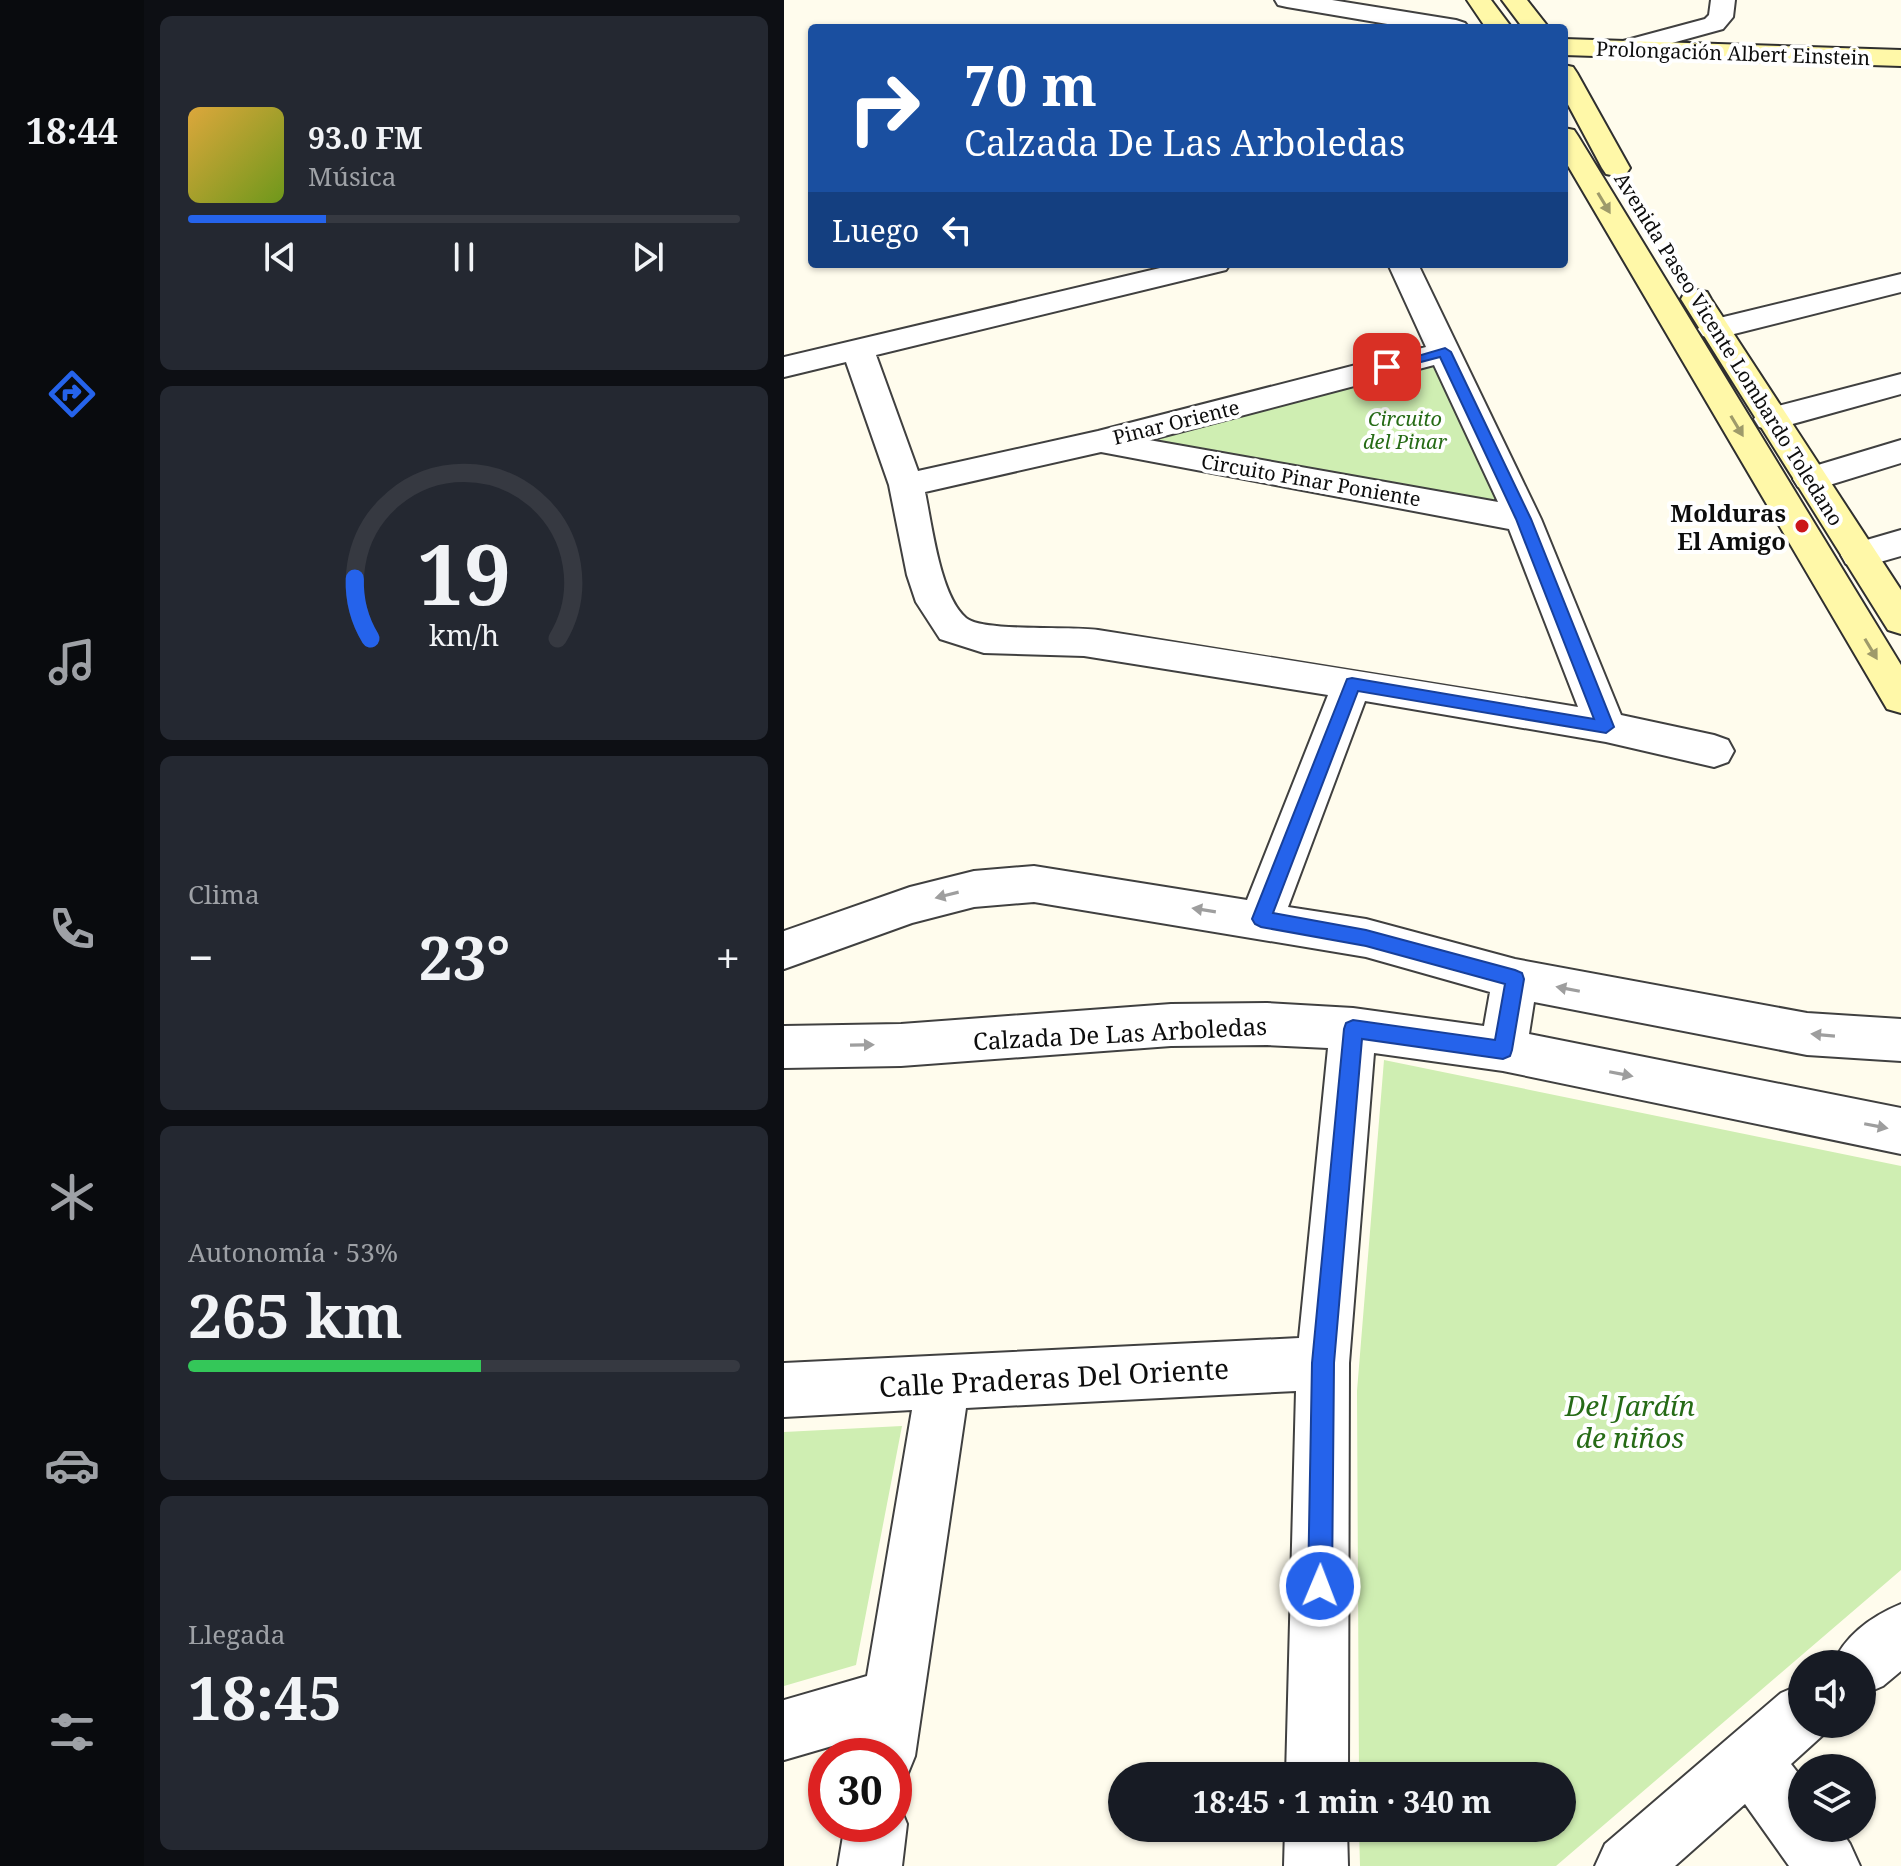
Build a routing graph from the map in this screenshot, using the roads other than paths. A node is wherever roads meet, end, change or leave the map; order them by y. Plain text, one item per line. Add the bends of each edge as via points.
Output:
1 (1287, 0) edge
2 (1479, 0) edge
3 (1514, 0) edge
4 (1723, 0) edge
5 (1432, 24) edge
6 (1496, 24) edge
7 (1533, 24) edge
8 (1568, 47) edge
9 (1621, 49) junction
10 (1901, 58) edge
11 (1568, 80) edge
12 (1568, 143) edge
13 (1198, 268) edge
14 (1405, 268) edge
15 (1901, 283) edge
16 (1714, 329) junction
17 (858, 350) junction
18 (1445, 352) junction
19 (784, 367) edge
20 (1901, 384) edge
21 (1771, 419) junction
22 (1098, 442) junction
23 (1901, 451) edge
24 (1810, 479) junction
25 (906, 485) junction
26 (1523, 519) junction
27 (1901, 543) edge
28 (1859, 555) junction
29 (1901, 620) edge
30 (1352, 684) junction
31 (1901, 698) edge
32 (1606, 727) junction
33 (1714, 751) dead end
34 (1261, 919) junction
35 (784, 950) edge
36 (1515, 979) junction
37 (1353, 1029) junction
38 (1901, 1040) edge
39 (784, 1047) edge
40 (1503, 1050) junction
41 (1901, 1131) edge
42 (1323, 1363) junction
43 (943, 1382) junction
44 (784, 1390) edge
45 (1901, 1633) edge
46 (1876, 1654) edge
47 (892, 1699) junction
48 (1788, 1726) edge
49 (784, 1730) edge
50 (887, 1738) edge
51 (1749, 1758) junction
52 (1317, 1762) edge
53 (873, 1842) edge
54 (1316, 1842) edge
55 (870, 1866) edge
56 (1316, 1866) edge
57 (1627, 1866) edge
58 (1828, 1866) edge

1 - 5 street
2 - 6 main road
3 - 7 main road
4 - 9 street via 1721,17 1714,24
8 - 9 main road, Prolongación Albert Einstein
9 - 10 main road, Prolongación Albert Einstein
11 - 16 main road, Avenida Paseo Vicente Lombardo Toledano
12 -> 31 main road, Avenida Paseo Vicente Lombardo Toledano
13 - 17 street
14 - 18 street
15 - 16 street
16 - 21 main road, Avenida Paseo Vicente Lombardo Toledano
17 - 19 street
17 - 25 street
18 - 22 street, Pinar Oriente
18 - 26 street
20 - 21 street
21 - 24 main road, Avenida Paseo Vicente Lombardo Toledano
22 - 25 street, Pinar Oriente
22 - 26 street, Circuito Pinar Poniente
23 - 24 street
24 - 28 main road, Avenida Paseo Vicente Lombardo Toledano
25 - 30 street via 925,575 953,629 984,639 1084,642
26 - 32 street
27 - 28 street
28 - 29 main road, Avenida Paseo Vicente Lombardo Toledano
30 - 32 street
30 - 34 street
32 - 33 street
34 -> 35 street via 1034,884 974,889 922,902
34 - 36 street via 1366,938
38 -> 36 street via 1807,1034
36 - 40 street
39 -> 37 street, Calzada De Las Arboledas via 901,1045 1171,1025
37 - 40 street, Calzada De Las Arboledas
37 - 42 street
40 -> 41 street, Calzada De Las Arboledas
42 - 43 street, Calle Praderas Del Oriente
42 - 52 street
43 - 44 street, Calle Praderas Del Oriente
43 - 47 street
45 - 46 street
47 - 49 street
47 - 50 street
48 - 51 street
51 - 57 street
51 - 58 street
53 - 55 street
54 - 56 street

